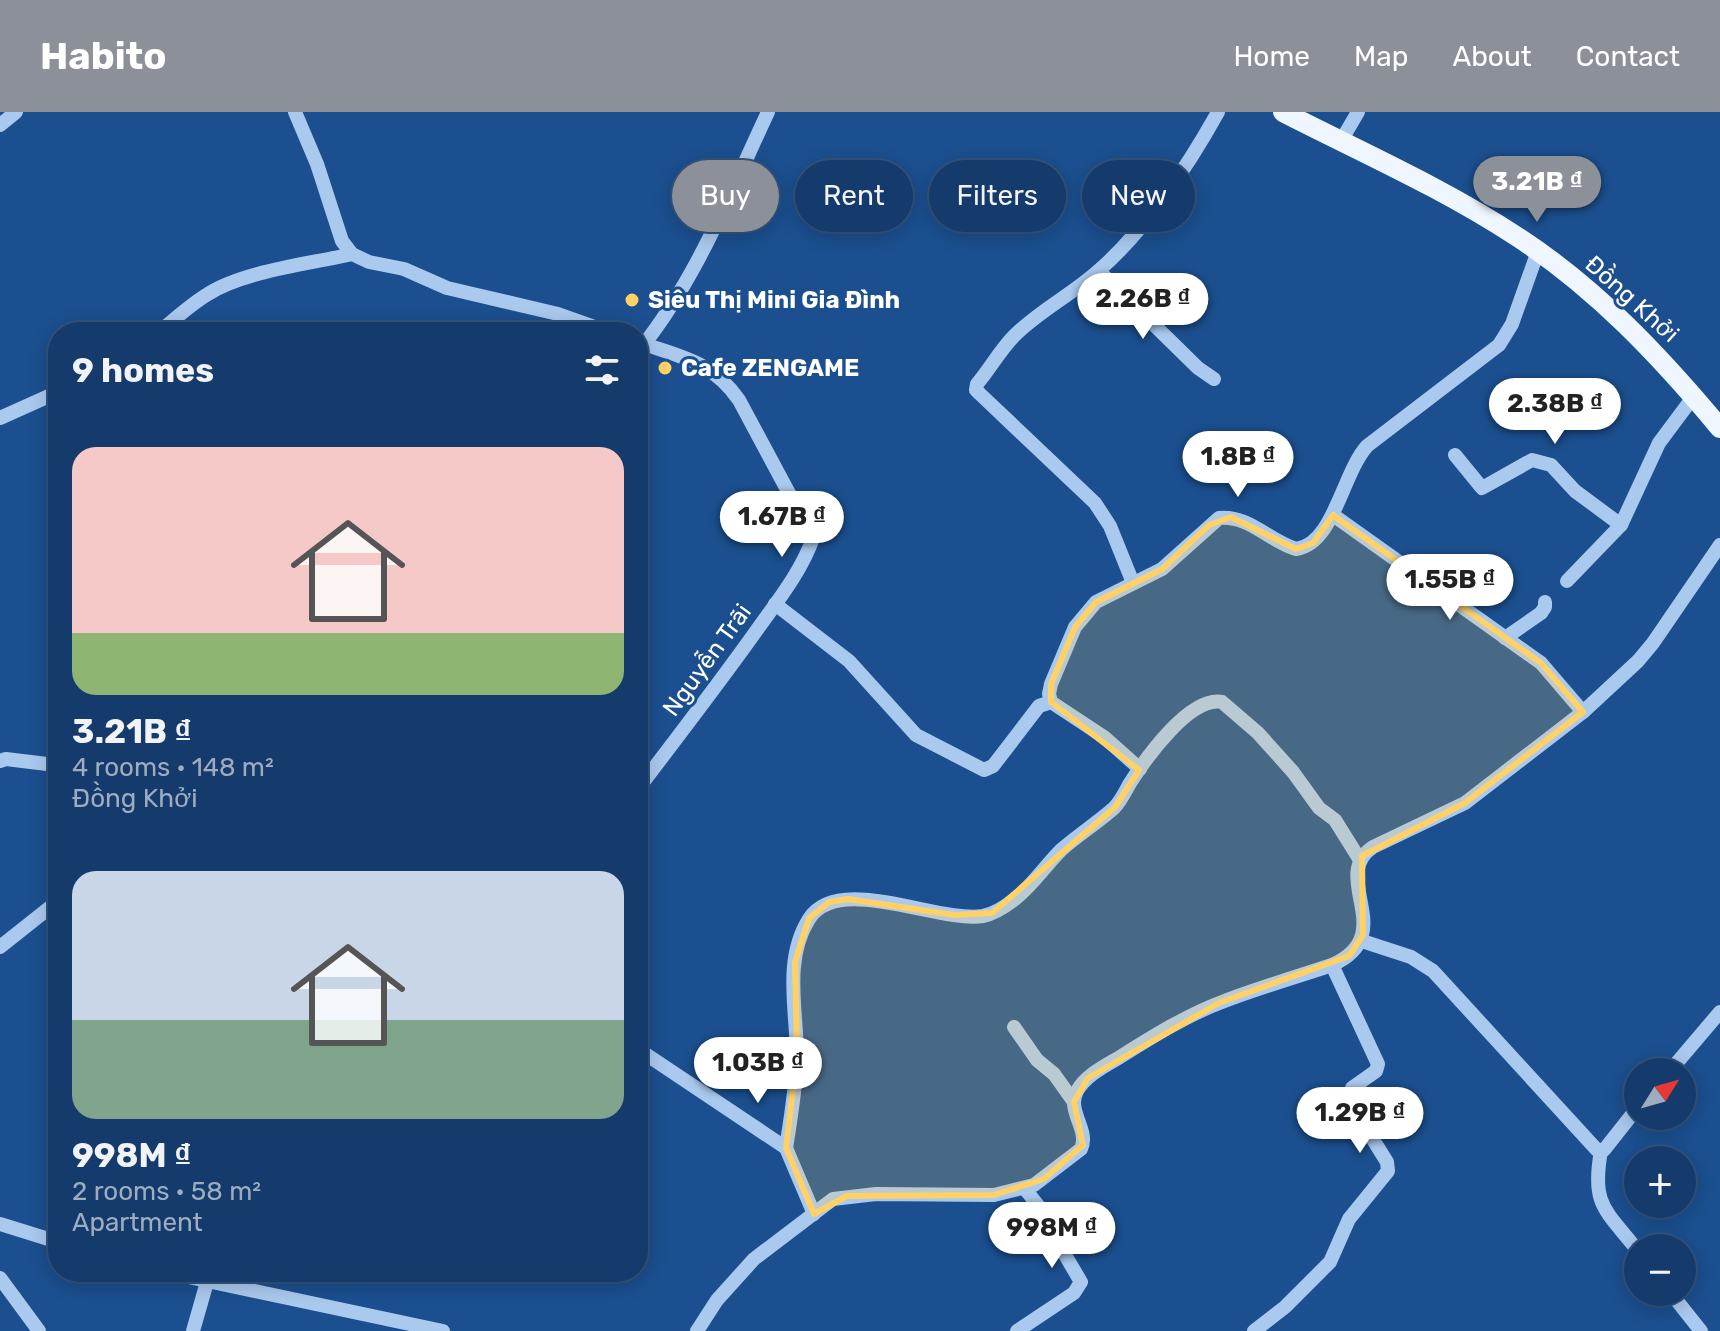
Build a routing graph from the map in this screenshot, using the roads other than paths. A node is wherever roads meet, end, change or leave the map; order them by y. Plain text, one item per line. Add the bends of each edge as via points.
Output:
1 (16, 112) edge
2 (295, 112) edge
3 (768, 112) edge
4 (1218, 112) edge
5 (1283, 112) edge
6 (1358, 112) edge
7 (0, 125) edge
8 (1341, 141) junction
9 (1538, 251) junction
10 (352, 254) junction
11 (1099, 271) junction
12 (172, 322) edge
13 (581, 322) edge
14 (648, 336) edge
15 (648, 348) edge
16 (1214, 379) dead end
17 (48, 396) edge
18 (1694, 396) junction
19 (0, 418) edge
20 (1720, 428) edge
21 (1455, 455) dead end
22 (1333, 515) junction
23 (1621, 525) junction
24 (1720, 545) edge
25 (1567, 581) dead end
26 (1133, 583) junction
27 (1545, 602) dead end
28 (775, 604) junction
29 (1505, 638) junction
30 (1051, 702) junction
31 (1583, 712) junction
32 (0, 761) edge
33 (48, 764) edge
34 (1140, 769) junction
35 (648, 776) edge
36 (1360, 860) junction
37 (48, 909) edge
38 (1362, 941) junction
39 (0, 947) edge
40 (1332, 965) junction
41 (1720, 1012) edge
42 (1014, 1027) dead end
43 (648, 1056) edge
44 (1681, 1058) edge
45 (1074, 1102) junction
46 (1624, 1125) edge
47 (786, 1148) junction
48 (1601, 1151) junction
49 (1025, 1189) junction
50 (814, 1214) junction
51 (0, 1224) edge
52 (1625, 1234) edge
53 (48, 1239) edge
54 (0, 1278) edge
55 (207, 1282) joint
56 (1681, 1306) edge
57 (39, 1331) edge
58 (193, 1331) edge
59 (443, 1331) edge
60 (697, 1331) edge
61 (1017, 1331) edge
62 (1254, 1331) edge
63 (1701, 1331) edge

1 - 7 street
2 - 10 street via 342,241
3 - 14 street via 702,254
4 - 11 street via 1146,218
5 - 8 main road, Đồng Khởi
6 - 8 street
8 - 9 main road, Đồng Khởi via 1455,200
9 - 18 main road, Đồng Khởi via 1613,312
9 - 22 street via 1499,345 1367,446
10 - 12 street via 222,286
10 - 13 street via 447,288
11 - 16 street
11 - 26 street via 1012,338 976,390 1095,503
15 - 28 street, Nguyễn Trãi via 699,363 727,382 811,530 808,553
17 - 19 street
18 - 20 main road, Đồng Khởi
18 - 23 street via 1659,443
21 - 23 street via 1482,488 1532,460 1551,465 1575,491
22 - 26 street via 1313,543 1296,549 1242,520 1219,518 1162,569
22 - 29 street
23 - 25 street
24 - 31 street via 1645,652
26 - 30 street via 1096,602 1075,627 1051,684
27 - 29 street via 1541,613
28 - 30 street via 849,661 916,735 984,770 993,766 1039,706
28 - 35 street, Nguyễn Trãi
29 - 31 street via 1541,663
30 - 34 street
31 - 36 street via 1465,803 1373,847
32 - 33 street
34 - 36 street via 1193,711 1206,702 1222,702 1271,746 1319,808 1335,820
34 - 47 street via 1115,807 1062,850 1015,899 992,913 955,915 848,899 829,902 809,918 795,962 797,1055
36 - 38 street
37 - 39 street
38 - 40 street
38 - 48 street via 1411,957 1433,971
40 - 45 street via 1219,1003 1138,1045 1088,1078
40 - 62 street via 1378,1064 1349,1091 1349,1101 1388,1171 1349,1219 1330,1262
41 - 44 street
42 - 45 street
43 - 47 street
45 - 49 street via 1084,1137 1081,1149
46 - 48 street
47 - 50 street
48 - 52 street via 1596,1181 1600,1202
49 - 50 street via 994,1195 847,1196 833,1199
49 - 61 street via 1052,1223 1081,1282 1074,1293
50 - 60 street via 754,1259
51 - 53 street
54 - 57 street
55 - 58 street
55 - 59 street
56 - 63 street

